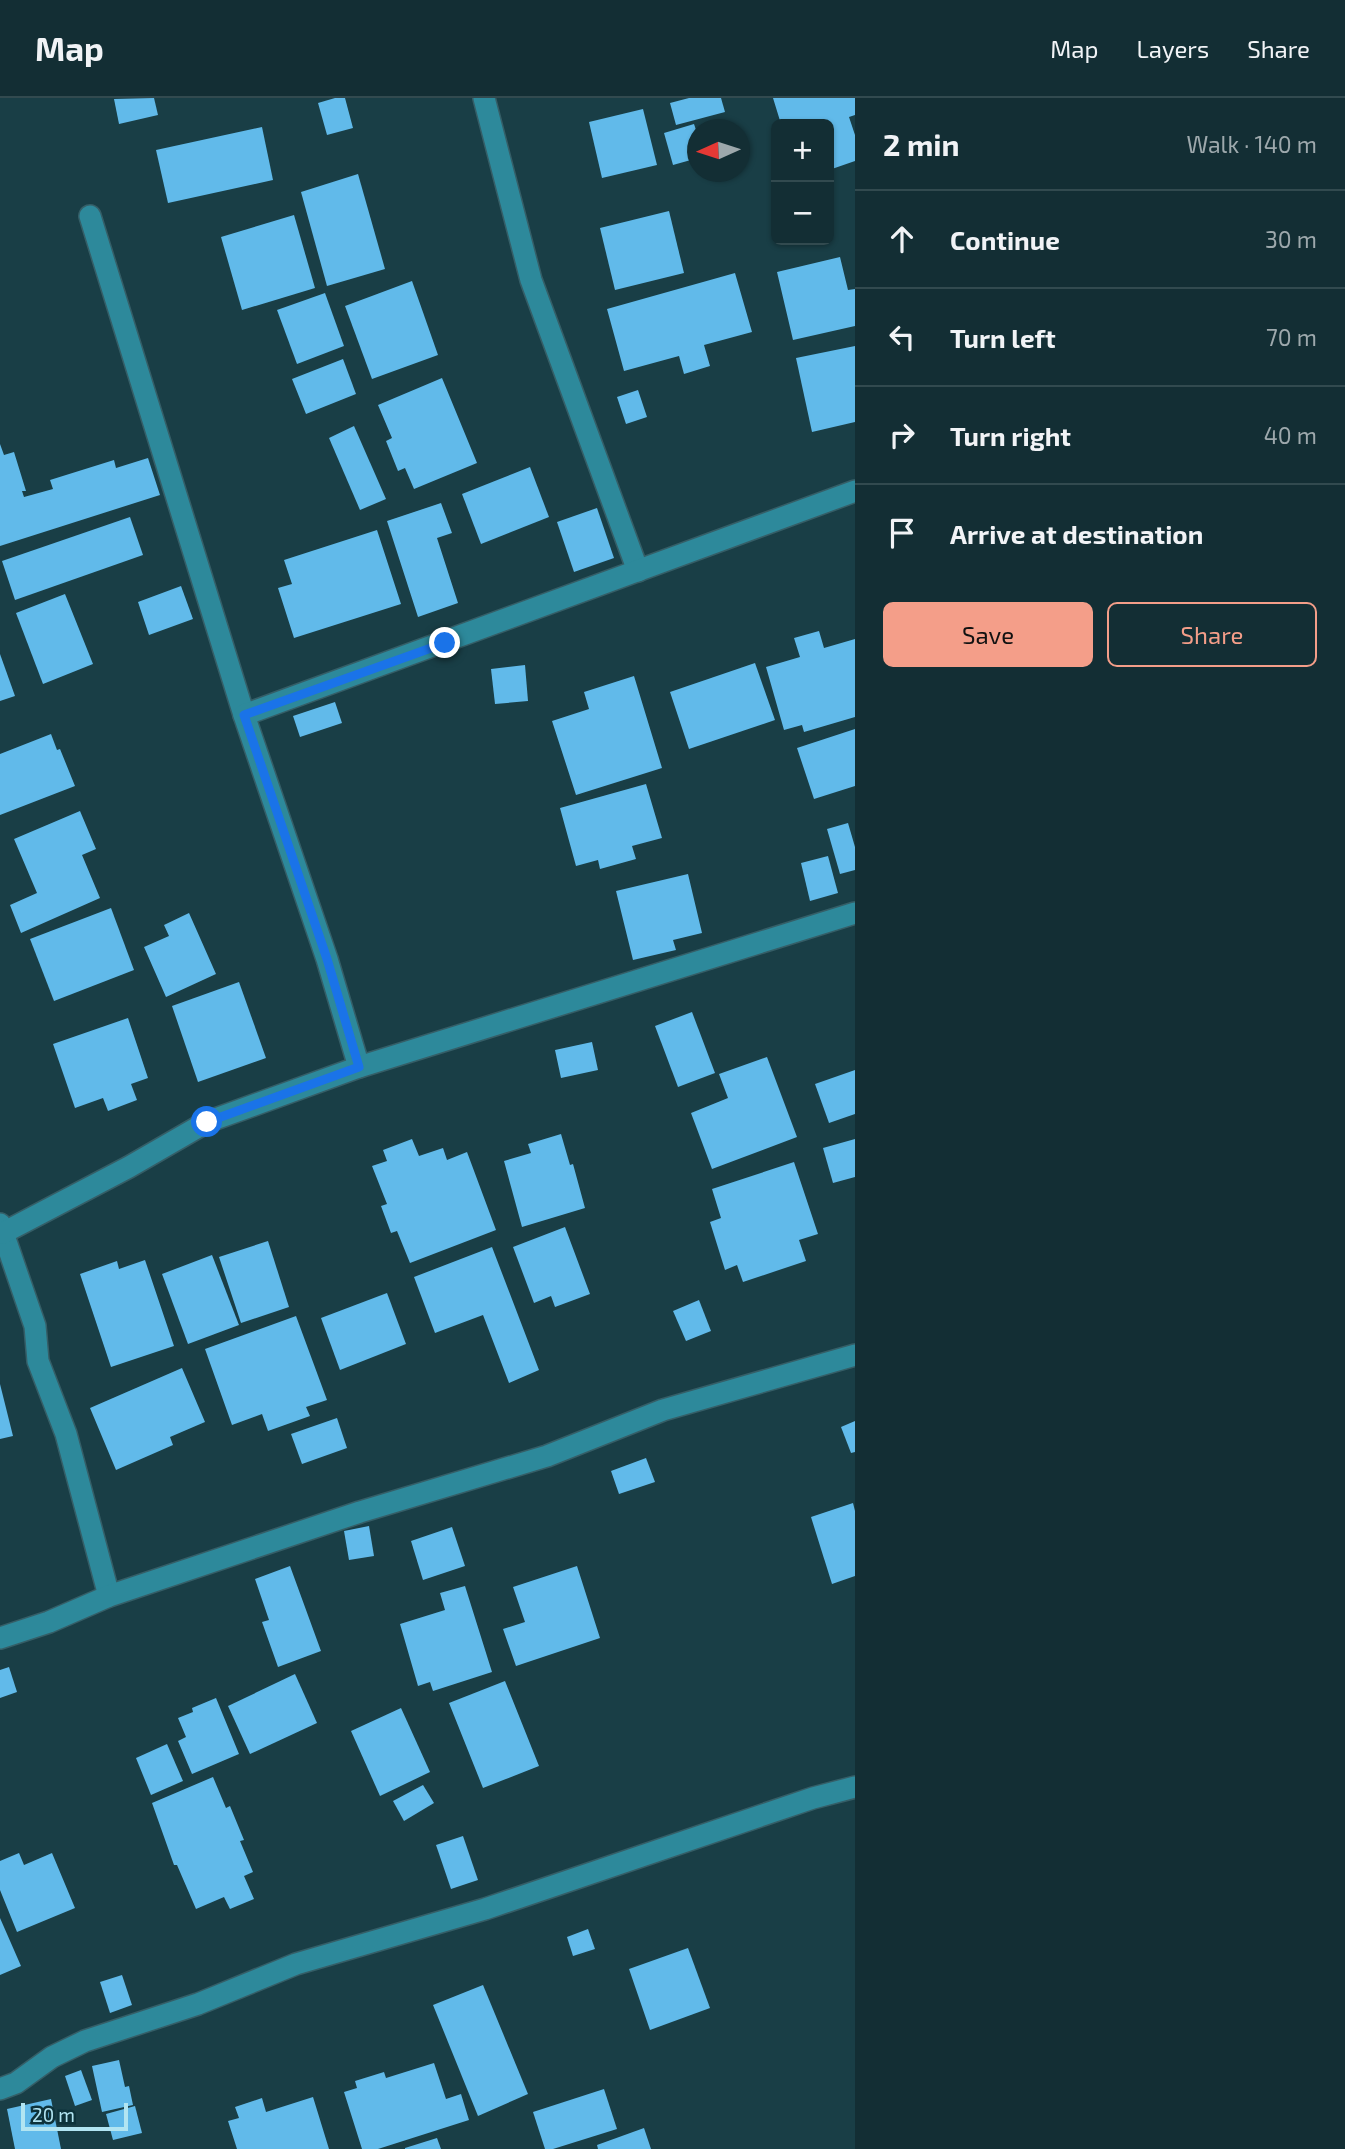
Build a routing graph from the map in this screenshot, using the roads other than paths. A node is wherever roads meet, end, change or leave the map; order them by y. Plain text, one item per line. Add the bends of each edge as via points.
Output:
1 (484, 98) edge
2 (90, 216) dead end
3 (855, 491) edge
4 (638, 571) junction
5 (244, 715) junction
6 (855, 913) edge
7 (359, 1067) junction
8 (2, 1228) edge
9 (855, 1355) edge
10 (110, 1596) junction
11 (0, 1638) edge
12 (855, 1787) edge
13 (0, 2089) edge

1 - 4 street via 531,280
2 - 5 street
3 - 4 street
4 - 5 street
5 - 7 street
6 - 7 street
7 - 8 street via 207,1122 129,1167
8 - 10 street via 35,1326 38,1361 66,1434
9 - 10 street via 663,1410 547,1456 360,1512
10 - 11 street
12 - 13 street via 485,1909 296,1964 198,2004 85,2041

